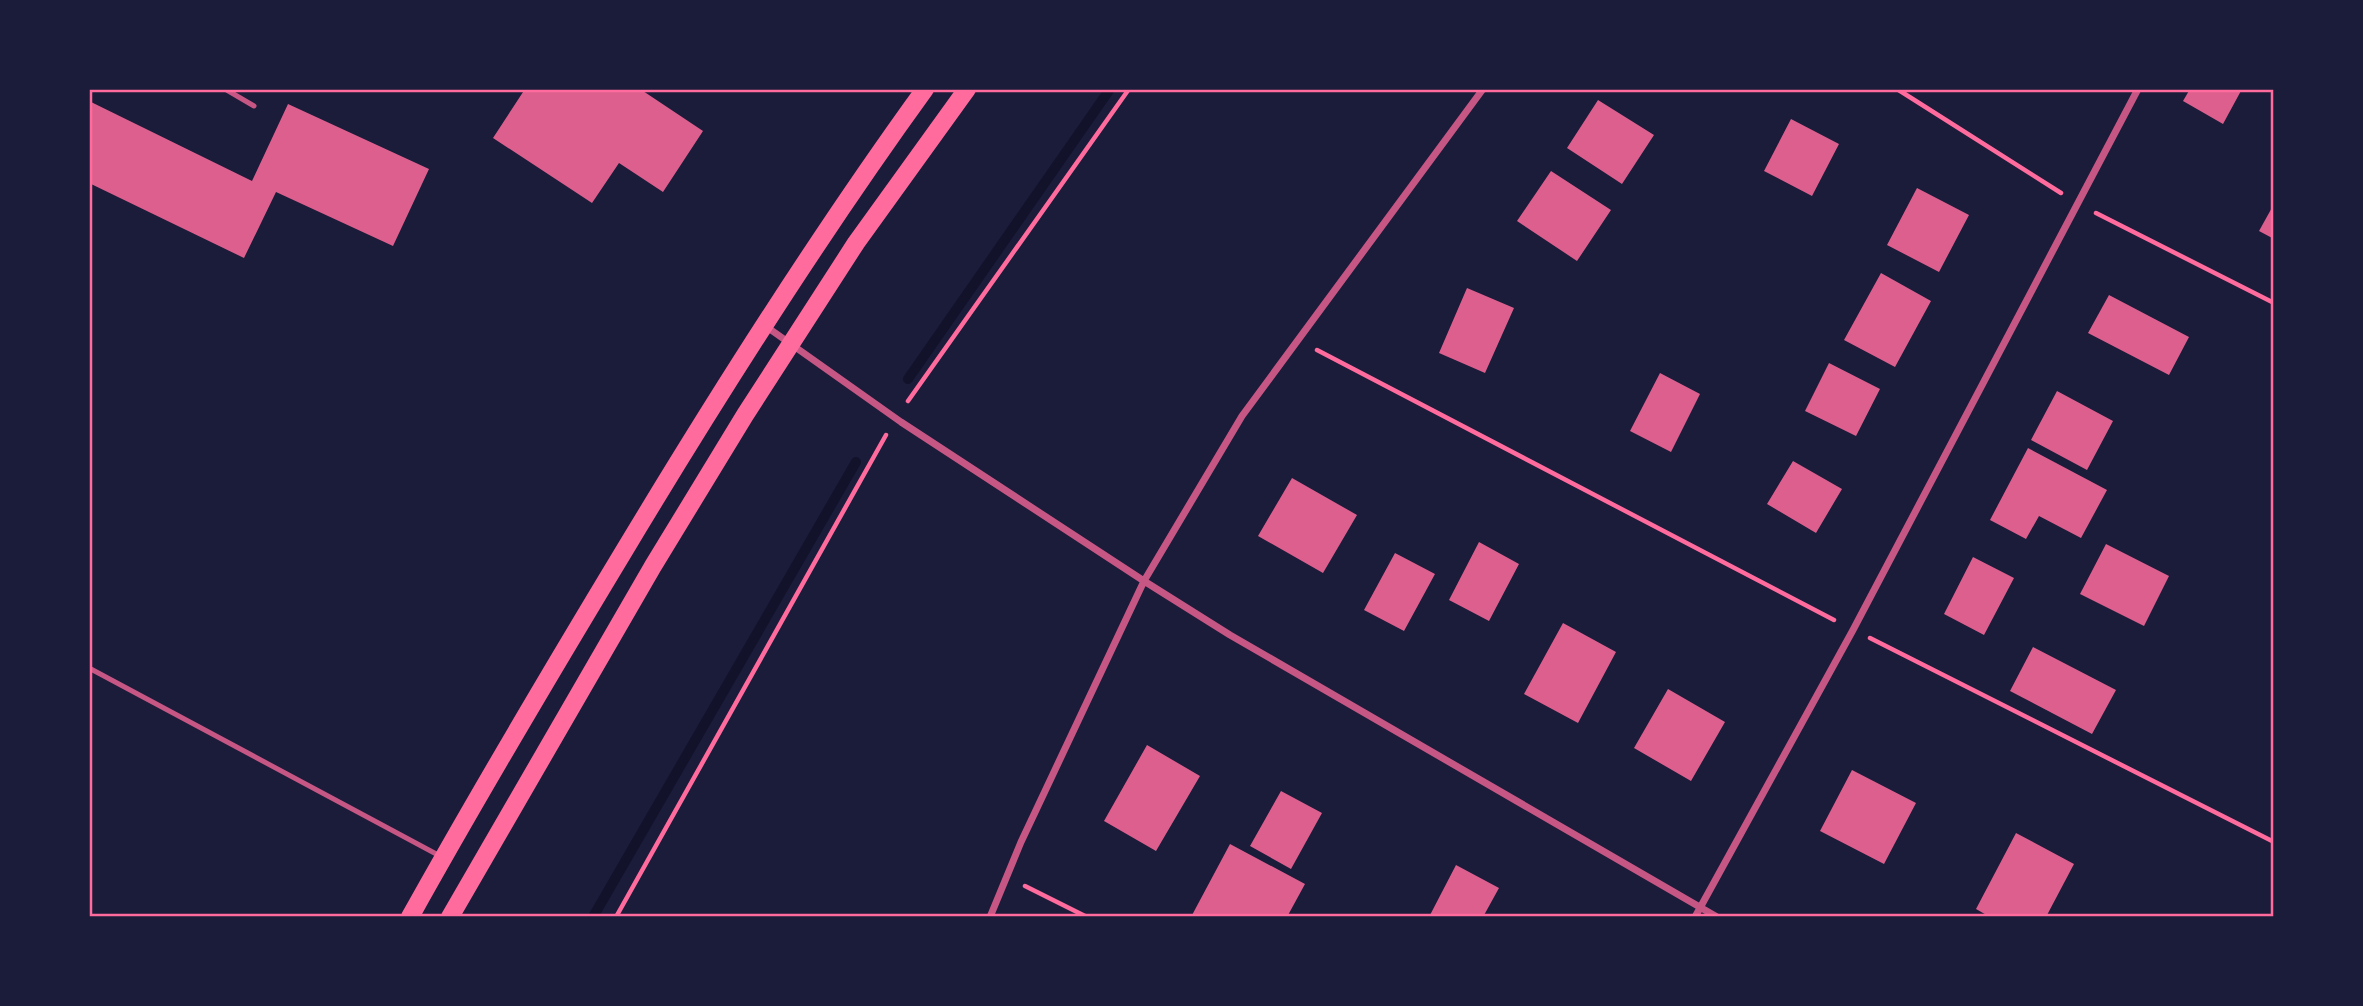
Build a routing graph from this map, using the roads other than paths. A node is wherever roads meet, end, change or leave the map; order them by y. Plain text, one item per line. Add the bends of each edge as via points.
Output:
1 (225, 89) edge
2 (926, 89) edge
3 (967, 89) edge
4 (1483, 89) edge
5 (2138, 89) edge
6 (254, 106) dead end
7 (764, 325) junction
8 (791, 344) junction
9 (1144, 581) junction
10 (89, 668) edge
11 (443, 858) junction
12 (1700, 908) junction
13 (410, 917) edge
14 (450, 917) edge
15 (990, 917) edge
16 (1695, 917) edge
17 (1717, 917) edge

1 - 6 lane
2 - 7 main road
3 - 8 main road via 856,243
4 - 9 street via 1242,416
5 - 12 street via 1853,630
7 - 8 street
7 - 11 main road via 705,416
8 - 9 street
8 - 14 main road via 653,566
9 - 12 street
9 - 15 street
10 - 11 lane
11 - 13 main road
12 - 16 street
12 - 17 street

